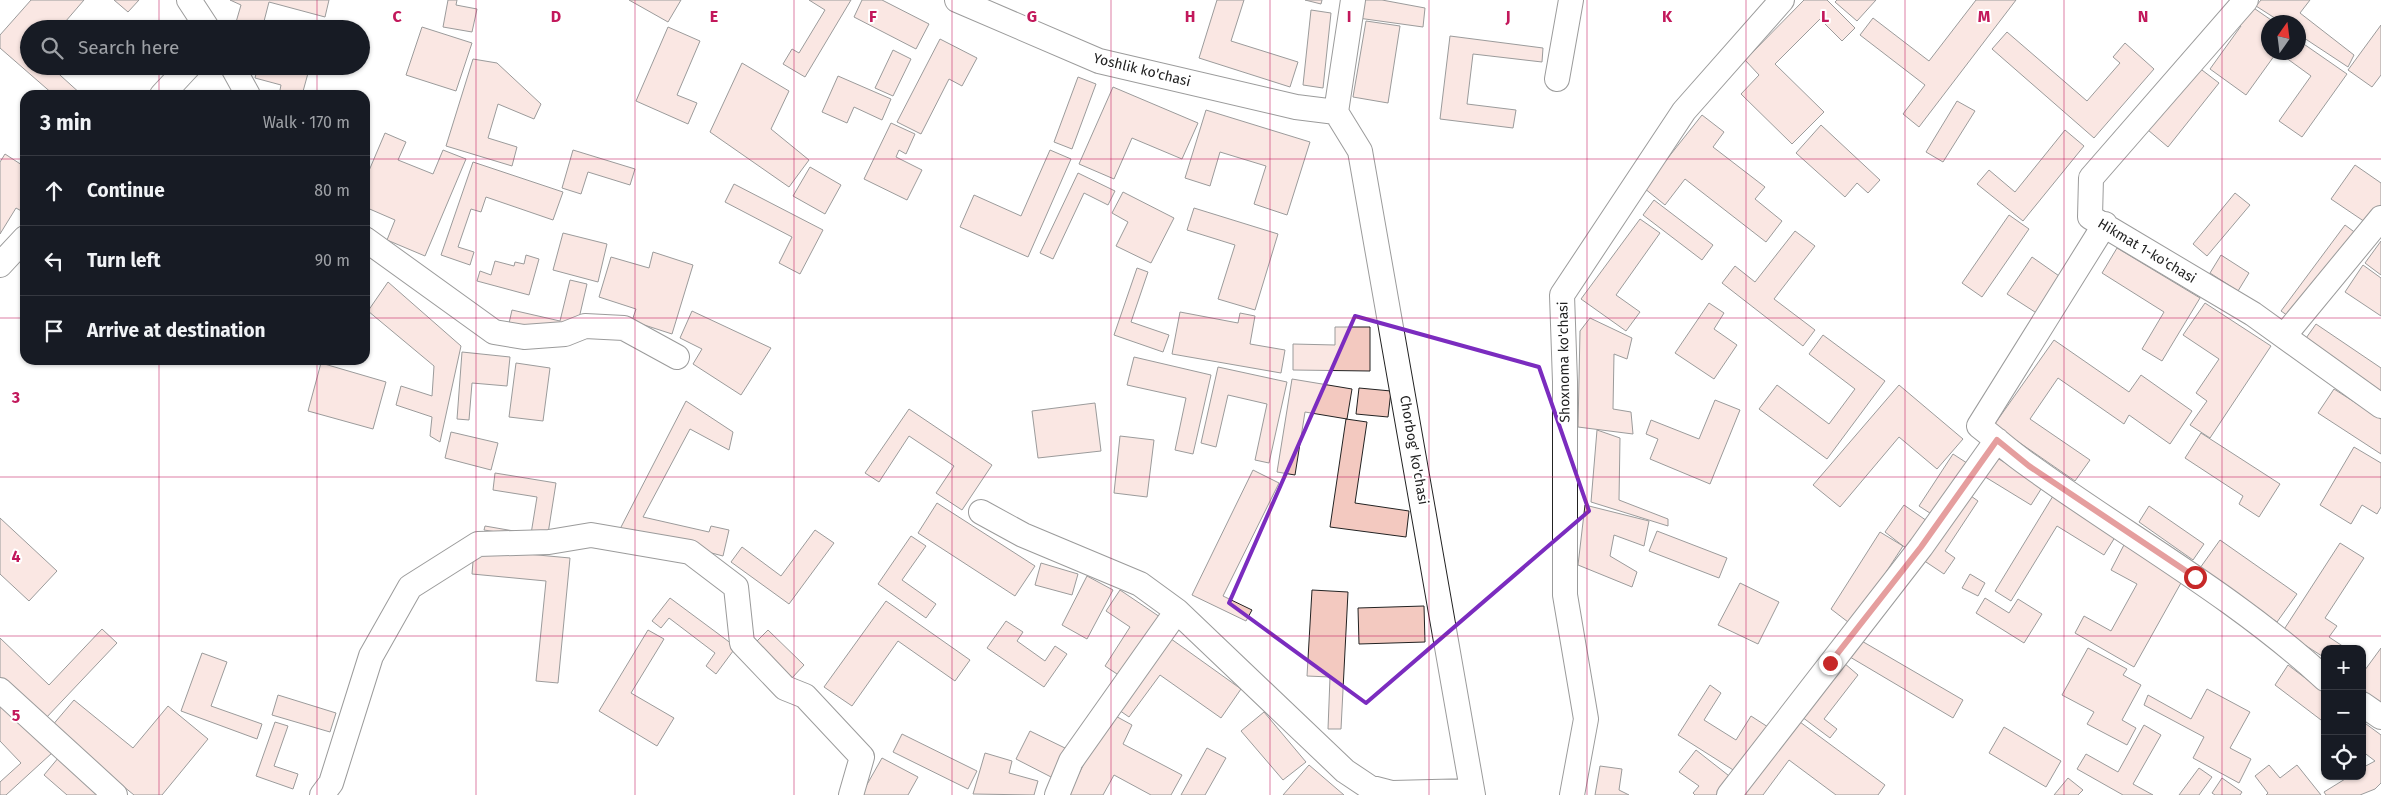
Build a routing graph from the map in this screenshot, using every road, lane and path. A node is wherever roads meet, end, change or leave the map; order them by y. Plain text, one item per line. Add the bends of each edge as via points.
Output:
1 (189, 0) edge
2 (957, 0) edge
3 (1353, 0) edge
4 (1571, 0) edge
5 (1782, 0) edge
6 (2246, 0) edge
7 (202, 20) edge
8 (181, 75) edge
9 (237, 75) edge
10 (1557, 79) dead end
11 (167, 90) edge
12 (245, 90) edge
13 (1336, 112) junction
14 (2381, 218) edge
15 (2105, 224) junction
16 (20, 243) edge
17 (370, 243) edge
18 (1, 262) edge
19 (2284, 336) junction
20 (677, 357) dead end
21 (2381, 406) edge
22 (1997, 440) junction
23 (981, 512) dead end
24 (1177, 611) junction
25 (2321, 675) edge
26 (0, 690) edge
27 (2366, 707) edge
28 (2381, 716) edge
29 (1472, 793) edge
30 (115, 795) edge
31 (322, 795) edge
32 (852, 795) edge
33 (1058, 795) edge
34 (1572, 795) edge
35 (1729, 795) edge

1 - 7 street
2 - 13 street, Yoshlik ko'chasi via 1099,61 1296,108
3 - 13 street
4 - 10 street
5 - 34 street, Shoxnoma ko'chasi via 1684,111 1562,295 1565,595 1586,719
6 - 15 street, Hikmat 1-ko'chasi via 2092,178 2090,217
8 - 11 street
9 - 12 street
13 - 29 street, Chorbog' ko'chasi via 1360,151
14 - 19 street
15 - 19 street, Hikmat 1-ko'chasi
15 - 22 street via 1979,426
16 - 18 street
17 - 20 street via 494,332 524,337 566,334 585,326 624,328
19 - 21 street, Hikmat 1-ko'chasi
22 - 25 street via 2029,466 2195,577
22 - 35 street via 1921,547
23 - 24 street via 1023,535 1140,584
24 - 29 street via 1345,771 1369,787 1392,792
24 - 33 street via 1071,760
26 - 30 street
27 - 28 street
31 - 32 street via 331,783 371,656 410,587 478,544 549,542 591,535 690,552 736,587 742,643 785,688 805,696 862,757

